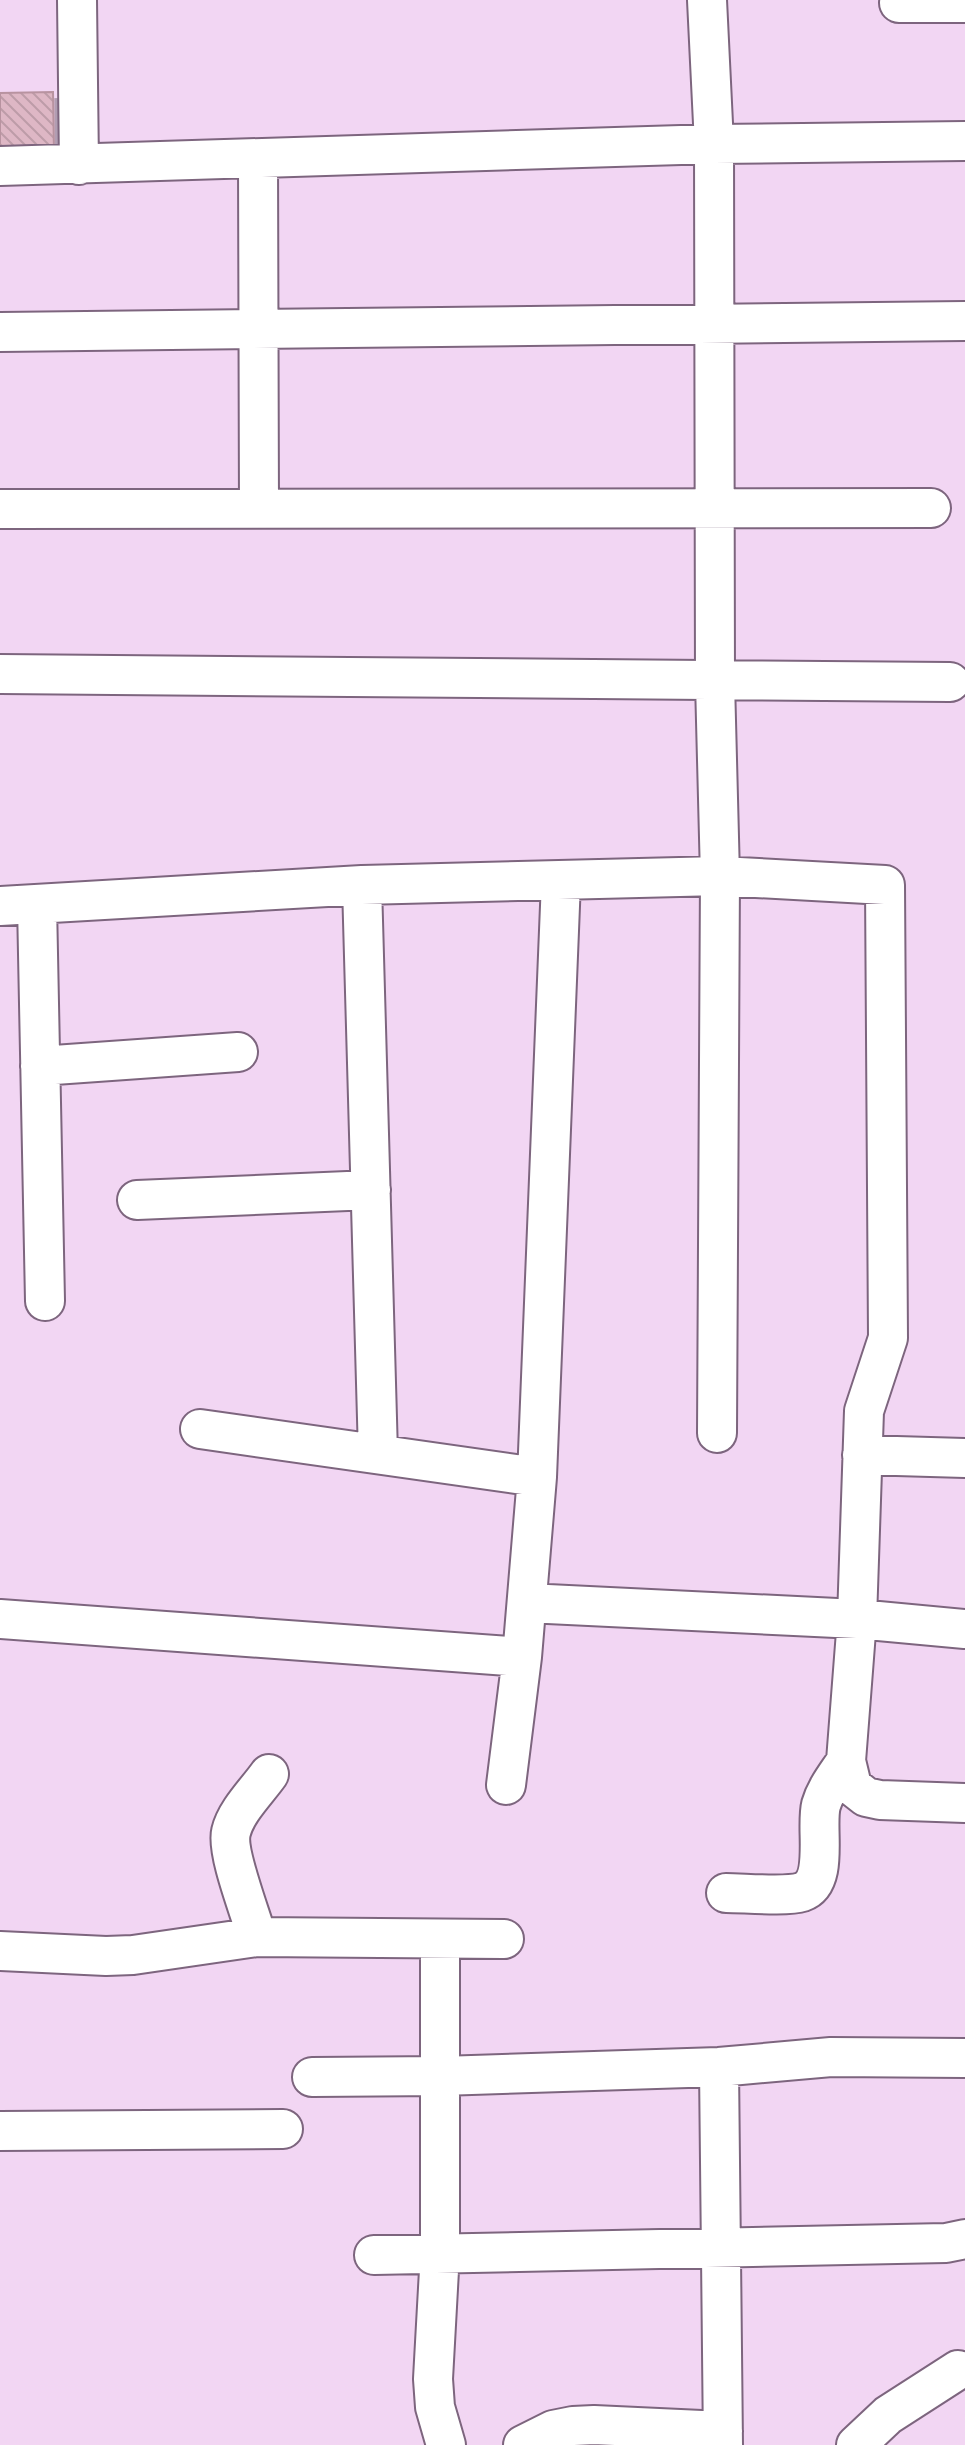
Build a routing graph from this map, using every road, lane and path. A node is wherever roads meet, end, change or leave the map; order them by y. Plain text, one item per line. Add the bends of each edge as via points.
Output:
1 (77, 0) edge
2 (707, 0) edge
3 (899, 3) dead end
4 (965, 3) edge
5 (965, 141) edge
6 (714, 144) junction
7 (258, 159) junction
8 (79, 165) junction
9 (0, 166) edge
10 (965, 321) edge
11 (715, 324) junction
12 (258, 329) junction
13 (0, 332) edge
14 (259, 508) junction
15 (715, 508) junction
16 (931, 508) dead end
17 (0, 509) edge
18 (0, 674) edge
19 (715, 682) junction
20 (950, 682) dead end
21 (720, 876) junction
22 (561, 881) junction
23 (362, 885) junction
24 (18, 905) edge
25 (238, 1052) dead end
26 (40, 1066) junction
27 (371, 1190) junction
28 (137, 1200) dead end
29 (45, 1301) dead end
30 (200, 1429) dead end
31 (717, 1433) dead end
32 (378, 1454) junction
33 (862, 1455) junction
34 (965, 1458) edge
35 (537, 1477) junction
36 (527, 1603) junction
37 (0, 1619) edge
38 (857, 1619) junction
39 (965, 1629) edge
40 (522, 1657) junction
41 (846, 1761) junction
42 (269, 1774) dead end
43 (506, 1785) dead end
44 (965, 1803) edge
45 (726, 1893) dead end
46 (257, 1937) junction
47 (504, 1939) dead end
48 (440, 1940) junction
49 (0, 1951) edge
50 (965, 2058) edge
51 (719, 2067) junction
52 (441, 2076) junction
53 (312, 2077) dead end
54 (283, 2129) dead end
55 (0, 2131) edge
56 (965, 2239) edge
57 (722, 2248) junction
58 (440, 2252) junction
59 (374, 2255) dead end
60 (958, 2370) dead end
61 (723, 2438) edge
62 (446, 2445) edge
63 (523, 2445) edge
64 (856, 2445) edge

1 - 8 street
2 - 6 street
3 - 4 street
5 - 6 street
6 - 7 street
6 - 11 street
7 - 8 street
7 - 12 street
8 - 9 street
10 - 11 street
11 - 12 street
11 - 15 street
12 - 13 street
12 - 14 street
14 - 15 street
14 - 17 street
15 - 16 street
15 - 19 street
18 - 19 street
19 - 20 street
19 - 21 street
21 - 22 street
21 - 31 street
21 - 33 street via 885,885 888,1338 864,1411
22 - 23 street
22 - 35 street
23 - 24 street
23 - 27 street
24 - 26 street
25 - 26 street
26 - 29 street
27 - 28 street
27 - 32 street
30 - 32 street
32 - 35 street
33 - 34 street
33 - 38 street
35 - 36 street
36 - 38 street
36 - 40 street
37 - 40 street
38 - 39 street
38 - 41 street
40 - 43 street
41 - 44 street via 852,1786 866,1797
41 - 45 street via 820,1808 818,1873 811,1887 799,1893
42 - 46 street via 230,1834
46 - 48 street
46 - 49 street via 133,1955
47 - 48 street
48 - 52 street
50 - 51 street via 831,2057
51 - 52 street
51 - 57 street
52 - 53 street
52 - 58 street
54 - 55 street
56 - 57 street
57 - 58 street
57 - 61 street
58 - 59 street
58 - 62 street via 433,2379
60 - 64 street via 888,2415
61 - 63 street via 594,2425 553,2430

